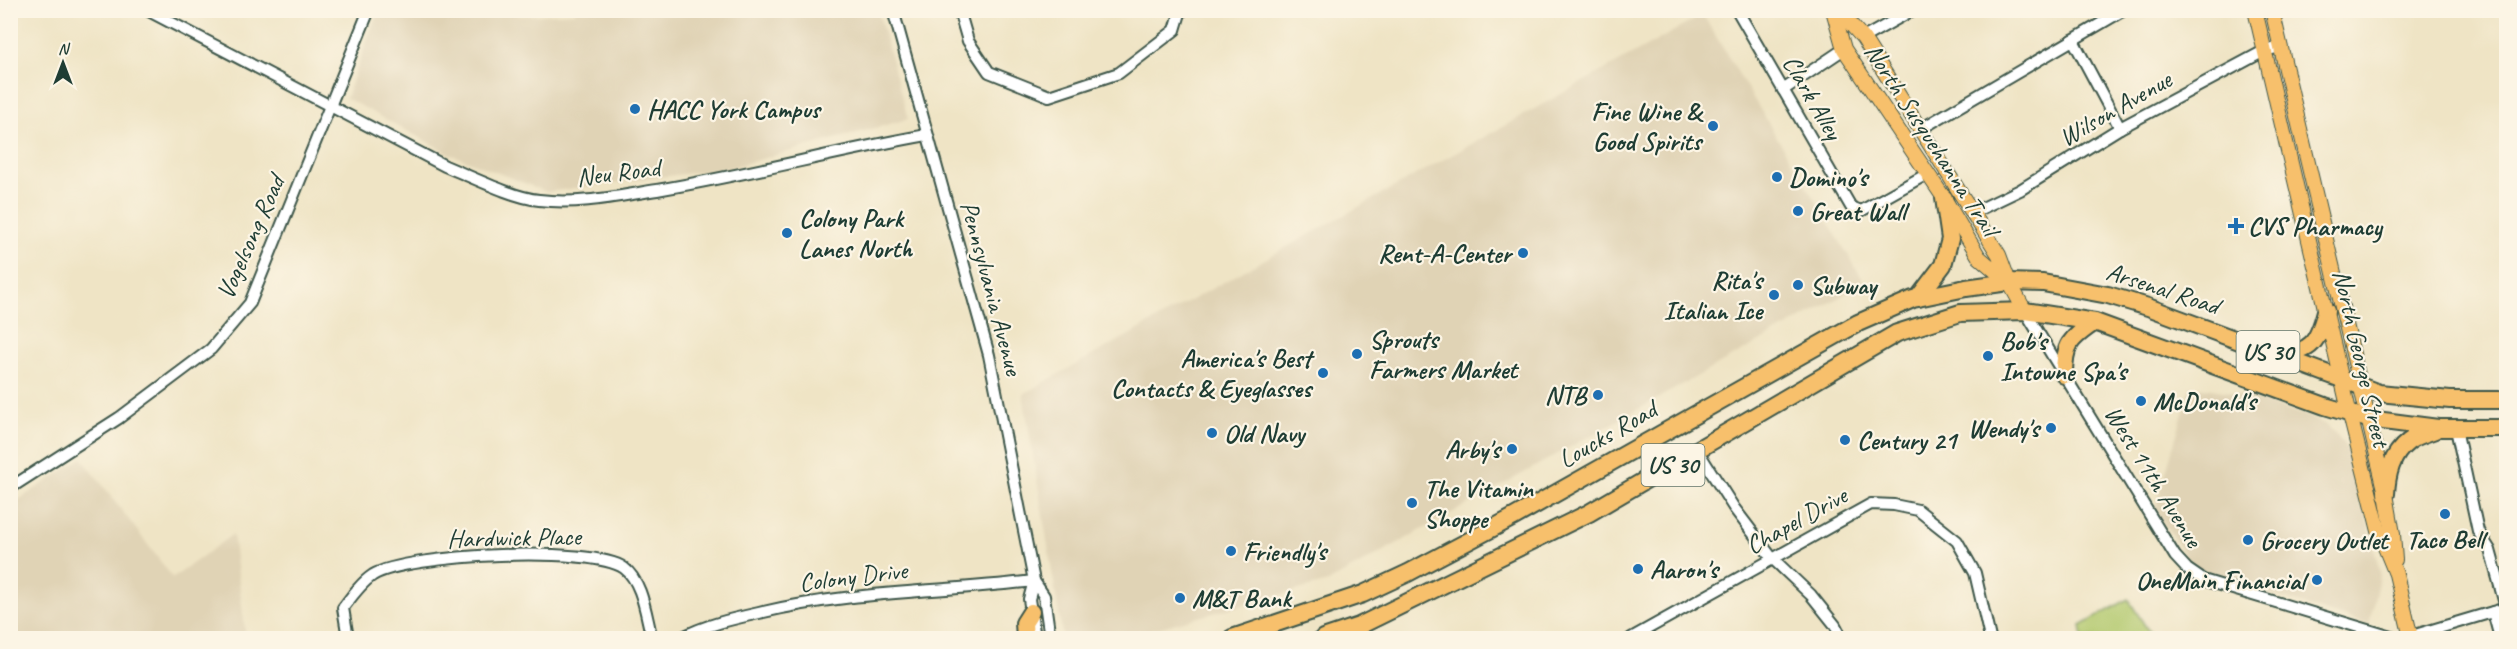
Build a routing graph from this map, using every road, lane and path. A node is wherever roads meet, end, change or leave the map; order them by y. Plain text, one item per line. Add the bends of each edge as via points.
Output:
1 (147, 10) edge
2 (369, 10) edge
3 (958, 10) edge
4 (1181, 10) edge
5 (1737, 10) edge
6 (1833, 10) edge
7 (1838, 10) edge
8 (1913, 10) edge
9 (2124, 10) edge
10 (2255, 10) edge
11 (2272, 10) edge
12 (895, 11) edge
13 (1863, 38) junction
14 (2073, 40) junction
15 (2281, 47) junction
16 (1844, 49) junction
17 (2264, 51) junction
18 (1783, 90) junction
19 (332, 106) junction
20 (2120, 128) junction
21 (1919, 130) junction
22 (927, 135) junction
23 (1927, 174) junction
24 (1944, 198) junction
25 (1972, 213) junction
26 (2009, 282) junction
27 (1918, 298) junction
28 (2025, 311) junction
29 (2326, 311) junction
30 (2095, 322) junction
31 (2275, 354) junction
32 (2064, 375) junction
33 (2342, 380) junction
34 (2360, 387) junction
35 (2506, 400) edge
36 (2350, 415) junction
37 (2368, 419) junction
38 (2438, 428) junction
39 (2506, 428) edge
40 (2456, 429) junction
41 (1697, 450) junction
42 (10, 488) edge
43 (2386, 494) junction
44 (1772, 558) junction
45 (2396, 574) junction
46 (1034, 581) junction
47 (2506, 608) edge
48 (1031, 612) junction
49 (2493, 612) junction
50 (2404, 638) edge
51 (348, 639) edge
52 (652, 639) edge
53 (681, 639) edge
54 (1025, 639) edge
55 (1035, 639) edge
56 (1050, 639) edge
57 (1232, 639) edge
58 (1323, 639) edge
59 (1631, 639) edge
60 (1842, 639) edge
61 (1990, 639) edge
62 (2499, 639) edge

1 - 19 street, Neu Road
2 - 19 street, Vogelsong Road
3 - 4 street via 968,41 988,72 1049,96 1119,73 1175,30
5 - 18 street, Clark Alley
6 - 16 main road, North Susquehanna Trail
7 - 13 main road, North Susquehanna Trail
8 - 13 street
9 - 14 street
10 - 17 main road, North George Street
11 - 15 main road, North George Street
12 - 22 street, Pennsylvania Avenue
13 - 21 main road, North Susquehanna Trail
14 - 20 street
14 - 21 street
15 - 17 street, Wilson Avenue
15 - 34 main road, North George Street
16 - 18 street
16 - 23 main road, North Susquehanna Trail
17 - 20 street, Wilson Avenue
17 - 29 main road, North George Street
18 - 23 street, Clark Alley via 1851,207 1861,211
19 - 22 street, Neu Road via 445,166 538,200 588,202 707,182
19 - 42 street, Vogelsong Road via 250,303 232,327 211,349 119,418
20 - 25 street, Wilson Avenue via 2020,190
21 - 25 main road, North Susquehanna Trail
22 - 46 street, Pennsylvania Avenue via 989,355
23 - 24 main road, North Susquehanna Trail
24 - 26 main road, North Susquehanna Trail via 1979,257
24 - 27 highway via 1950,239 1943,265
25 - 26 main road, North Susquehanna Trail via 1999,255
26 - 27 highway, Loucks Road / US 30
26 - 28 main road, North Susquehanna Trail
26 - 31 highway, Arsenal Road / US 30 via 2065,286 2108,295
27 - 57 highway, Loucks Road / US 30 via 1858,323 1408,573 1363,594
28 - 30 highway, Arsenal Road / US 30
28 - 32 street, West 11th Avenue
28 - 41 highway, US 30 via 1960,313 1897,333
29 - 31 highway via 2321,332 2313,344 2295,353
29 - 33 main road, North George Street
30 - 32 highway via 2068,343
30 - 36 highway, Arsenal Road / US 30
31 - 33 highway, Arsenal Road / US 30
32 - 50 street, West 11th Avenue via 2175,556 2187,569 2203,580
33 - 34 highway, Arsenal Road / US 30
33 - 36 main road, North George Street
34 - 35 highway, Arsenal Road / US 30 via 2418,398
34 - 37 main road, North George Street
36 - 37 highway, Arsenal Road / US 30
36 - 45 main road, North George Street via 2380,535
37 - 38 highway, Arsenal Road / US 30
37 - 43 main road, North George Street
38 - 40 highway, Arsenal Road / US 30
38 - 43 highway via 2408,441 2397,454 2387,471
39 - 40 highway, Arsenal Road / US 30
40 - 47 street via 2478,531 2490,550
41 - 44 street
41 - 58 highway, US 30 via 1589,513 1359,626
43 - 45 main road, North George Street
44 - 59 street, Chapel Drive
44 - 60 street via 1811,595
44 - 61 street, Chapel Drive via 1871,504 1918,510 1957,541 1975,573
45 - 50 main road, North George Street
46 - 48 street, Pennsylvania Avenue via 1029,599
46 - 53 street, Colony Drive via 815,601 720,622
46 - 56 street, Pennsylvania Avenue via 1044,596
47 - 49 street
48 - 54 highway via 1024,623
48 - 55 street, Pennsylvania Avenue
49 - 50 street
49 - 62 street
51 - 52 street, Hardwick Place via 343,608 374,574 398,566 485,555 593,557 615,562 631,574 638,587

